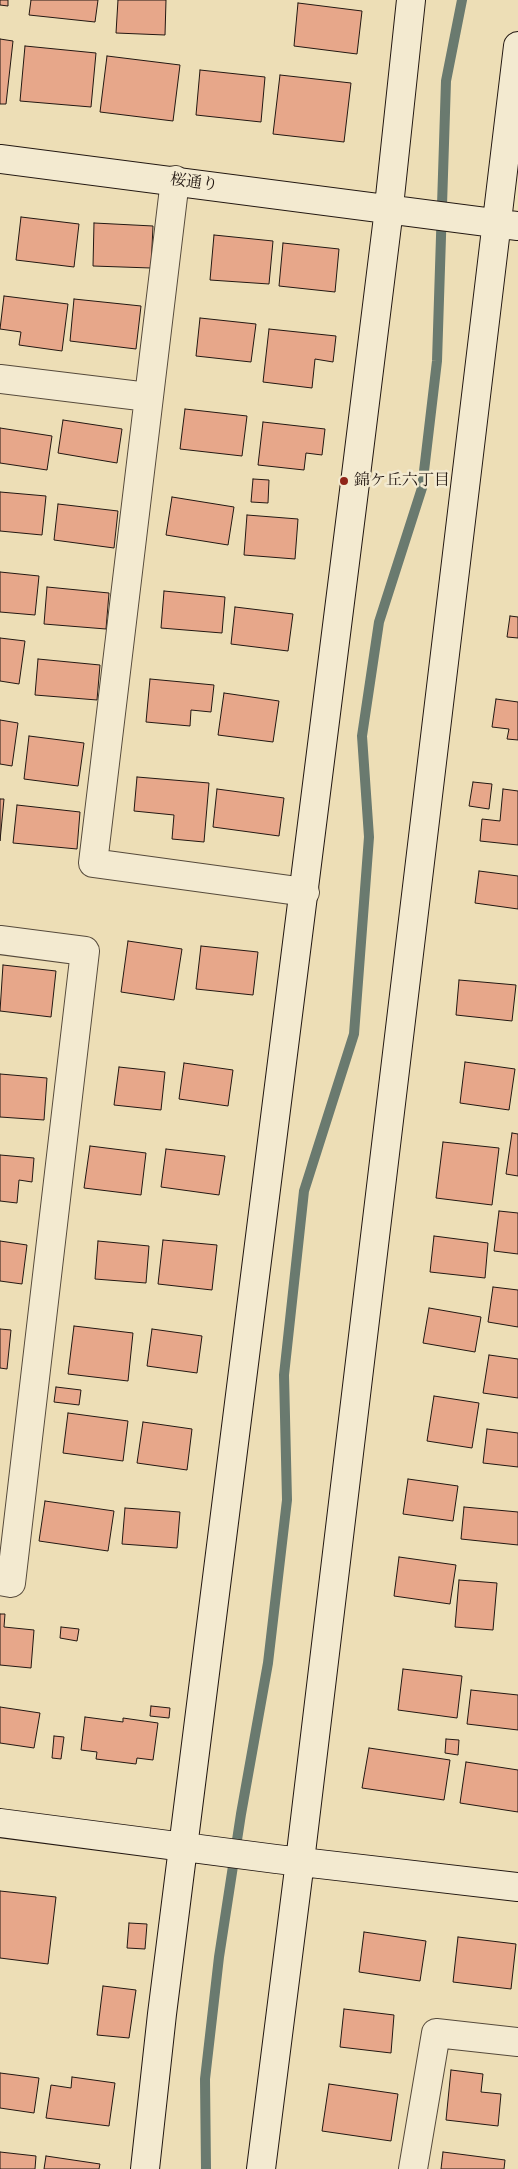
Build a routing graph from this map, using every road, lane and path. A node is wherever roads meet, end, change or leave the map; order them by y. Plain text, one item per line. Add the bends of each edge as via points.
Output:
1 (411, 0) edge
2 (518, 46) edge
3 (0, 159) edge
4 (175, 180) junction
5 (397, 210) junction
6 (496, 223) edge
7 (0, 379) edge
8 (148, 396) junction
9 (305, 892) junction
10 (0, 940) edge
11 (0, 1581) edge
12 (0, 1823) edge
13 (195, 1849) junction
14 (288, 1860) junction
15 (518, 1887) edge
16 (518, 2042) edge
17 (145, 2169) edge
18 (261, 2169) edge
19 (413, 2169) edge

1 - 5 street
2 - 6 street
3 - 4 street, 桜通り
4 - 5 street, 桜通り
4 - 8 street
5 - 6 street, 桜通り
5 - 9 street
6 - 14 street
7 - 8 street
8 - 9 street via 93,863
9 - 13 street
10 - 11 street via 85,951 12,1582
12 - 13 street
13 - 14 street
13 - 17 street via 162,2014
14 - 15 street
14 - 18 street
16 - 19 street via 436,2033

